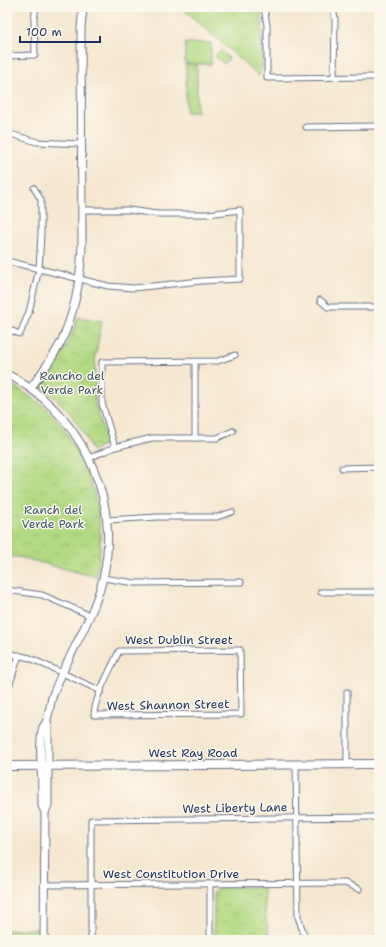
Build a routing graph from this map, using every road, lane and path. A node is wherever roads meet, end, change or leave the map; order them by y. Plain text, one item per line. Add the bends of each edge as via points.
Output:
1 (36, 7) edge
2 (83, 7) edge
3 (264, 7) edge
4 (333, 7) edge
5 (7, 56) edge
6 (334, 77) junction
7 (379, 77) edge
8 (379, 126) edge
9 (306, 127) dead end
10 (7, 133) edge
11 (82, 144) junction
12 (34, 188) dead end
13 (82, 210) junction
14 (7, 261) edge
15 (39, 269) junction
16 (78, 279) junction
17 (320, 300) dead end
18 (379, 306) edge
19 (7, 329) edge
20 (235, 355) dead end
21 (196, 362) junction
22 (7, 374) edge
23 (31, 388) junction
24 (233, 431) dead end
25 (196, 438) junction
26 (115, 447) junction
27 (89, 458) junction
28 (379, 467) edge
29 (342, 468) dead end
30 (232, 512) dead end
31 (106, 520) junction
32 (103, 578) junction
33 (241, 582) dead end
34 (7, 590) edge
35 (321, 592) dead end
36 (379, 592) edge
37 (90, 615) junction
38 (7, 653) edge
39 (19, 655) junction
40 (62, 673) junction
41 (101, 691) junction
42 (347, 692) dead end
43 (7, 693) edge
44 (242, 714) joint
45 (379, 764) edge
46 (296, 765) junction
47 (347, 765) junction
48 (7, 766) edge
49 (45, 766) junction
50 (297, 817) junction
51 (379, 817) edge
52 (91, 884) junction
53 (210, 884) junction
54 (298, 884) junction
55 (45, 885) junction
56 (359, 889) dead end
57 (379, 938) edge
58 (44, 940) edge
59 (91, 940) edge
60 (210, 940) edge
61 (306, 940) edge
62 (377, 940) edge

1 - 5 street via 35,55
2 - 11 street
3 - 6 street via 267,25 267,78
4 - 6 street
6 - 7 street
8 - 9 street
10 - 11 street via 37,142
11 - 13 street
12 - 15 street via 41,200
13 - 16 street via 82,255
13 - 16 street via 129,210 157,214 208,214 240,210 240,279 132,288
14 - 15 street
15 - 16 street
15 - 19 street via 29,312 20,334
16 - 23 street via 72,313 65,333 55,353
17 - 18 street via 328,307
20 - 21 street via 218,361
21 - 25 street
21 - 26 street via 102,362 102,403
22 - 23 street
23 - 27 street via 76,434
24 - 25 street via 217,438
25 - 26 street via 152,438
26 - 27 street
27 - 31 street via 99,482
28 - 29 street
30 - 31 street via 217,517
31 - 32 street via 107,545
32 - 33 street via 135,583
32 - 37 street
34 - 37 street via 42,594
35 - 36 street
37 - 40 street
38 - 39 street
39 - 40 street
39 - 43 street
40 - 41 street
40 - 49 street via 53,693 46,722 48,728
41 - 44 street, West Shannon Street via 94,715
41 - 44 street, West Dublin Street via 118,651 240,650
42 - 47 street
45 - 47 main road, West Ray Road
46 - 47 main road, West Ray Road
46 - 49 main road, West Ray Road
46 - 50 street
48 - 49 main road, West Ray Road
49 - 55 street via 48,805 45,812
50 - 51 street, West Liberty Lane
50 - 52 street, West Liberty Lane via 91,820
50 - 54 street
52 - 53 street, West Constitution Drive
52 - 55 street, West Constitution Drive
52 - 59 street
53 - 54 street, West Constitution Drive
53 - 60 street
54 - 56 street, West Constitution Drive via 345,883
54 - 61 street via 298,917
55 - 58 street
57 - 62 street

